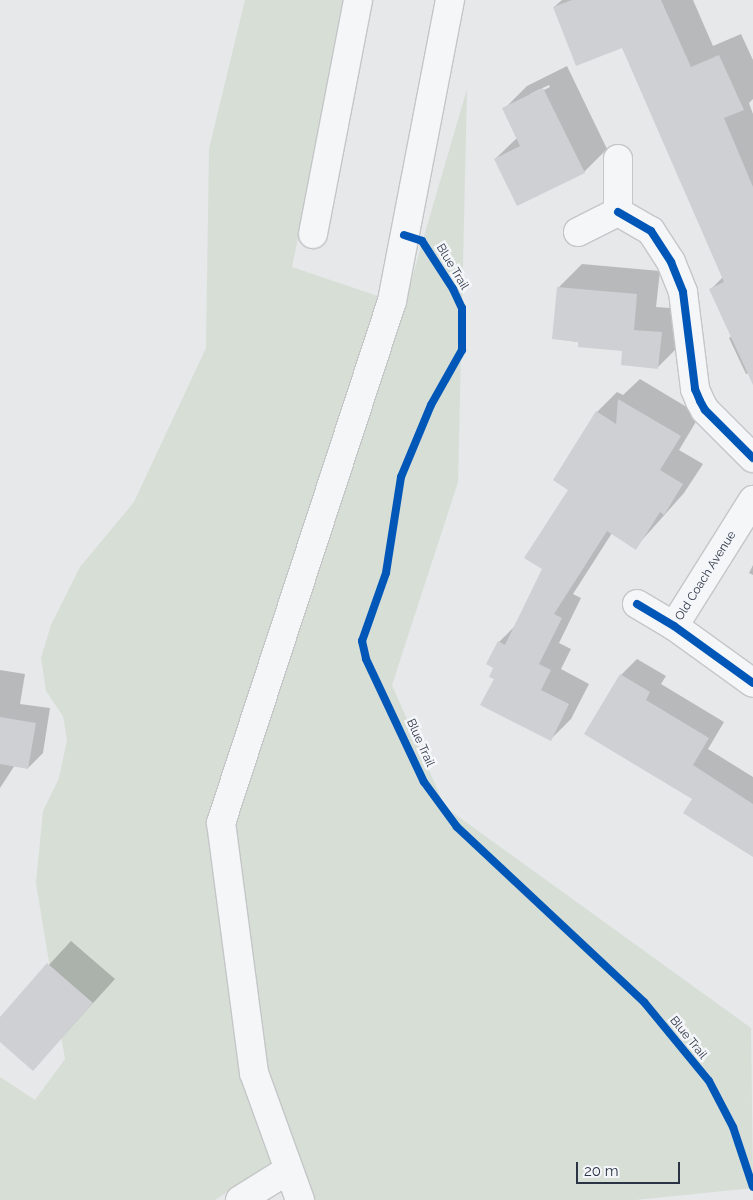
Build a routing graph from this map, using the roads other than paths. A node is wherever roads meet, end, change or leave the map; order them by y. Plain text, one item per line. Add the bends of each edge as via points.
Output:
1 (358, 0) edge
2 (450, 0) edge
3 (618, 159) dead end
4 (618, 212) junction
5 (578, 232) dead end
6 (312, 234) dead end
7 (753, 458) edge
8 (753, 500) edge
9 (637, 604) dead end
10 (674, 626) junction
11 (753, 683) edge
12 (288, 1170) junction
13 (240, 1200) edge
14 (300, 1200) edge

1 - 6 street
2 - 12 street via 392,301 221,823 254,1073
3 - 4 street
4 - 5 street
4 - 7 street via 651,231 671,262 683,292 695,390 705,410
8 - 10 street, Old Coach Avenue
9 - 10 street, Old Coach Avenue
10 - 11 street, Old Coach Avenue
12 - 13 street
12 - 14 street

